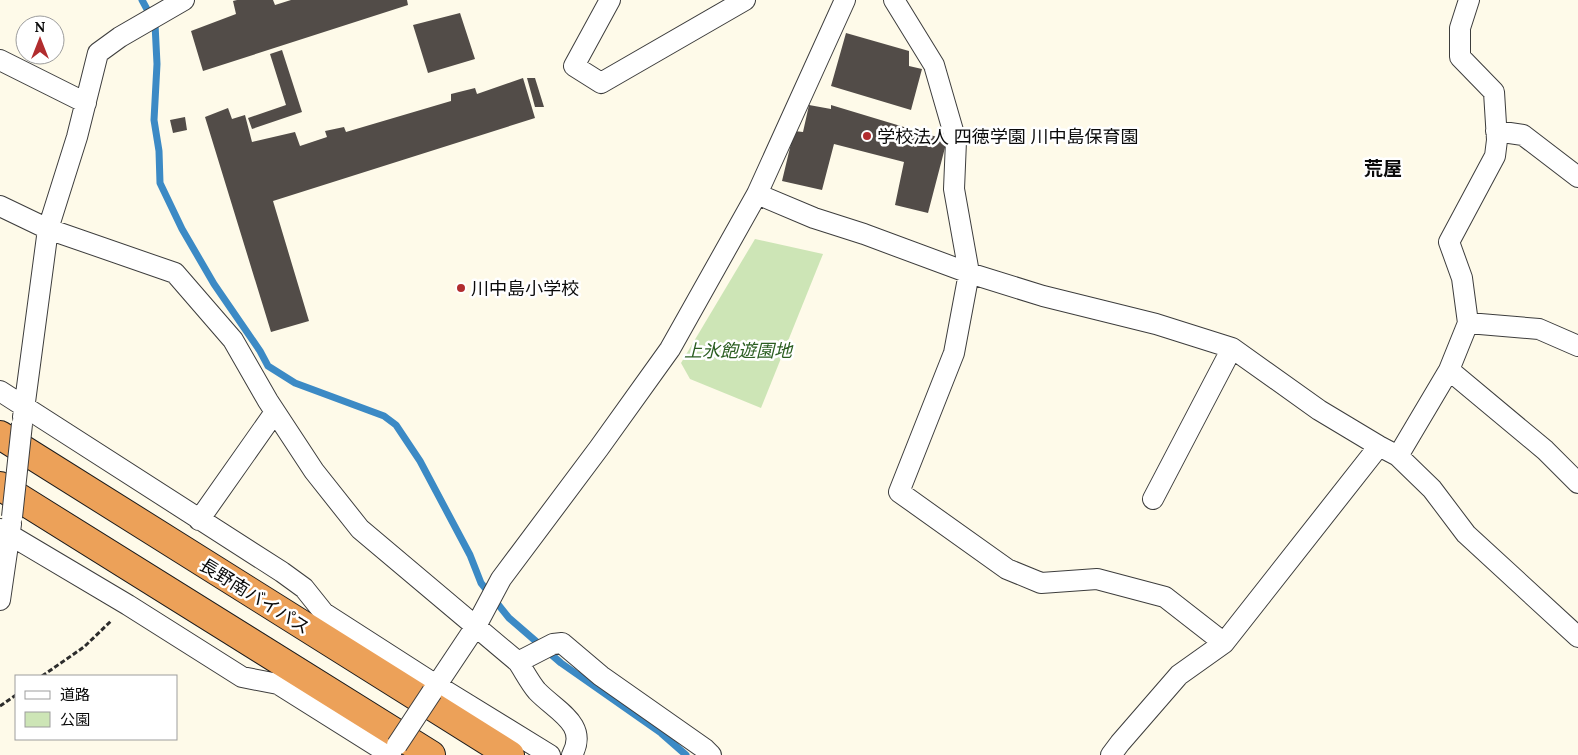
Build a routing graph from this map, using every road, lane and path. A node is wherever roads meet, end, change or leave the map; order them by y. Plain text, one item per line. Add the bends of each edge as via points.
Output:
1 (184, 0) edge
2 (610, 0) edge
3 (745, 0) edge
4 (845, 0) edge
5 (894, 0) edge
6 (1469, 0) edge
7 (0, 60) edge
8 (86, 103) junction
9 (1496, 131) junction
10 (1578, 177) edge
11 (756, 194) junction
12 (0, 206) edge
13 (48, 229) junction
14 (969, 273) junction
15 (1468, 323) junction
16 (1578, 346) edge
17 (1232, 348) junction
18 (1449, 370) junction
19 (0, 391) edge
20 (275, 412) junction
21 (15, 422) edge
22 (1379, 446) junction
23 (1398, 456) junction
24 (1578, 483) edge
25 (0, 486) edge
26 (1153, 499) dead end
27 (200, 520) junction
28 (7, 527) edge
29 (0, 600) edge
30 (128, 605) junction
31 (480, 618) junction
32 (1578, 637) edge
33 (1224, 643) junction
34 (524, 659) junction
35 (43, 675) edge
36 (434, 689) junction
37 (15, 696) edge
38 (0, 706) edge
39 (393, 751) edge
40 (431, 755) edge
41 (510, 755) edge
42 (550, 755) edge
43 (572, 755) edge
44 (711, 755) edge
45 (1111, 755) edge

1 - 8 street via 137,26 98,54
2 - 3 street via 574,66 601,83
4 - 11 street
5 - 14 street via 934,65 956,142 954,189
6 - 9 street via 1460,28 1460,58 1494,92
7 - 8 street
8 - 13 street
9 - 10 street via 1523,135
9 - 15 street via 1495,156 1449,242 1462,278
11 - 14 street
11 - 31 street via 670,349 501,579
12 - 13 street
13 - 20 street via 175,273 233,340
13 - 21 street
14 - 17 street
14 - 33 street via 954,353 899,492 1007,569 1041,583 1097,579 1165,597
15 - 16 street via 1539,329
15 - 18 street
17 - 22 street via 1319,410
17 - 26 street
18 - 23 street
18 - 24 street via 1545,450
19 - 21 street
20 - 27 street
20 - 31 street via 314,471 360,529
21 - 27 street
21 - 28 street, bridge
21 - 41 highway, 長野南バイパス
22 - 23 street
22 - 33 street
23 - 32 street via 1432,489 1466,534
25 - 40 highway
27 - 36 street via 282,572 304,588 324,613
28 - 29 street
28 - 30 street
30 - 35 path via 84,646
30 - 39 street via 242,678 278,684
31 - 34 street
31 - 36 street
33 - 45 street via 1179,675
34 - 43 street via 536,690 574,724 578,739
34 - 44 street via 553,644 562,643 601,676
36 - 39 street, bridge
36 - 42 street
37 - 38 path

